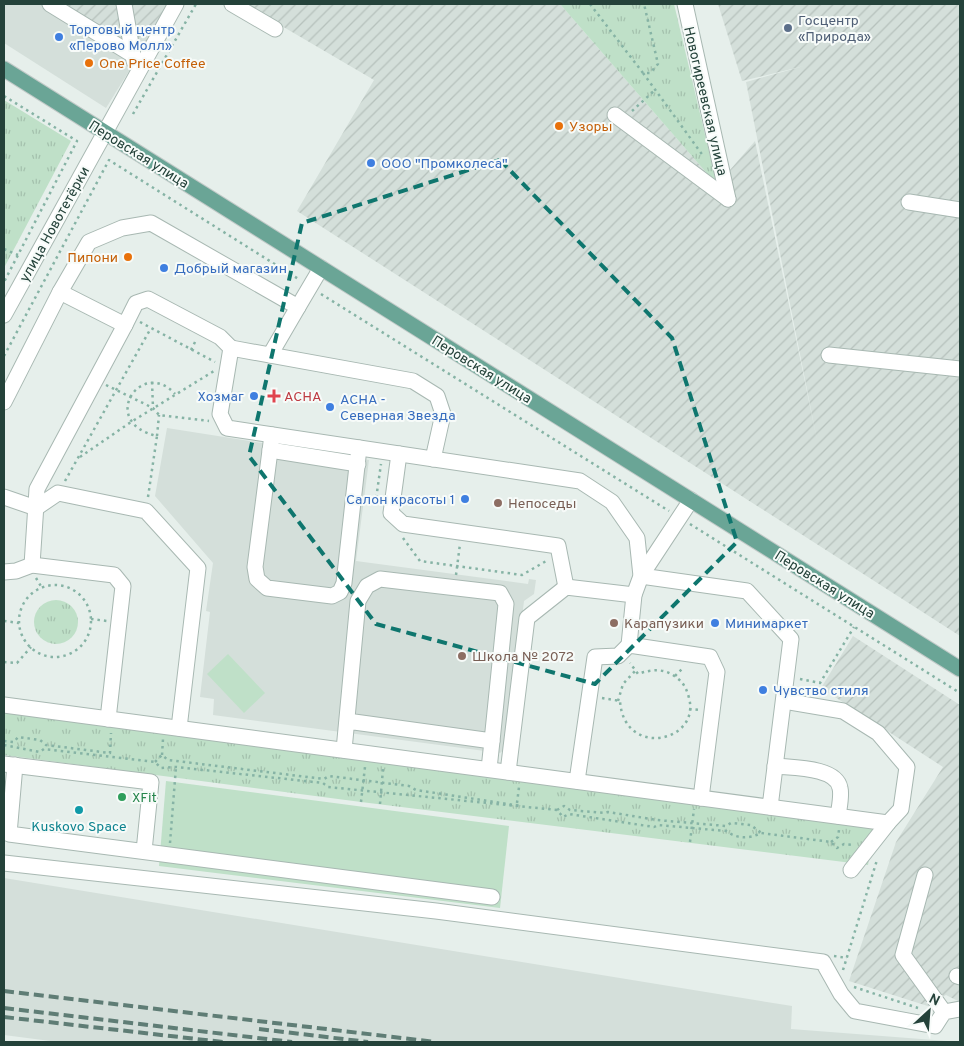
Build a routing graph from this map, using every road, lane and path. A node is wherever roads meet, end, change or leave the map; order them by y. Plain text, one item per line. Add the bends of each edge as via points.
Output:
1 (50, 4) edge
2 (124, 4) edge
3 (176, 4) edge
4 (196, 4) edge
5 (232, 4) edge
6 (590, 4) edge
7 (644, 4) edge
8 (685, 4) edge
9 (275, 29) dead end
10 (133, 56) junction
11 (4, 69) edge
12 (643, 73) junction
13 (136, 74) junction
14 (655, 90) junction
15 (4, 96) edge
16 (133, 114) dead end
17 (622, 114) joint
18 (104, 131) junction
19 (705, 158) dead end
20 (909, 202) dead end
21 (960, 210) edge
22 (4, 249) edge
23 (18, 255) junction
24 (321, 268) junction
25 (4, 282) edge
26 (310, 287) junction
27 (60, 292) junction
28 (298, 308) junction
29 (4, 315) edge
30 (127, 321) junction
31 (151, 328) junction
32 (231, 348) junction
33 (270, 355) junction
34 (829, 355) dead end
35 (4, 356) edge
36 (226, 365) junction
37 (960, 369) edge
38 (96, 380) junction
39 (152, 382) junction
40 (116, 390) junction
41 (175, 394) junction
42 (130, 396) junction
43 (4, 402) edge
44 (154, 408) junction
45 (159, 415) junction
46 (131, 422) junction
47 (224, 423) junction
48 (157, 436) junction
49 (271, 442) junction
50 (359, 448) junction
51 (399, 454) junction
52 (79, 458) junction
53 (433, 459) junction
54 (358, 464) junction
55 (58, 493) junction
56 (4, 497) edge
57 (691, 500) junction
58 (36, 508) junction
59 (146, 511) junction
60 (679, 518) junction
61 (461, 532) junction
62 (32, 565) junction
63 (4, 572) edge
64 (641, 576) junction
65 (454, 587) junction
66 (566, 587) junction
67 (634, 595) junction
68 (506, 615) junction
69 (528, 618) junction
70 (4, 620) edge
71 (19, 622) junction
72 (854, 627) junction
73 (629, 645) junction
74 (31, 647) junction
75 (4, 662) edge
76 (960, 669) edge
77 (636, 670) dead end
78 (638, 674) dead end
79 (787, 677) junction
80 (960, 693) edge
81 (590, 697) junction
82 (618, 701) junction
83 (784, 701) junction
84 (4, 705) edge
85 (110, 719) junction
86 (347, 721) junction
87 (179, 728) junction
88 (492, 741) junction
89 (4, 743) edge
90 (344, 750) junction
91 (110, 753) junction
92 (367, 753) junction
93 (116, 756) junction
94 (385, 756) junction
95 (155, 762) junction
96 (9, 765) edge
97 (775, 766) junction
98 (176, 767) junction
99 (489, 770) junction
100 (508, 772) junction
101 (364, 780) junction
102 (577, 781) junction
103 (382, 782) junction
104 (363, 790) junction
105 (381, 792) junction
106 (698, 797) junction
107 (362, 802) dead end
108 (380, 804) dead end
109 (522, 806) junction
110 (770, 807) junction
111 (557, 810) junction
112 (838, 816) junction
113 (692, 823) junction
114 (888, 823) junction
115 (692, 828) junction
116 (761, 833) junction
117 (838, 837) dead end
118 (690, 842) dead end
119 (844, 844) junction
120 (862, 846) dead end
121 (144, 851) junction
122 (169, 855) junction
123 (878, 855) dead end
124 (4, 863) edge
125 (851, 870) dead end
126 (925, 875) dead end
127 (439, 890) junction
128 (492, 897) dead end
129 (436, 911) junction
130 (842, 974) dead end
131 (849, 986) dead end
132 (960, 1009) edge
133 (942, 1014) junction

1 - 10 street
2 - 10 street
3 - 13 street, улица Новотетёрки
4 - 16 path
5 - 9 street
6 - 12 path
7 - 12 path via 658,64 650,73
8 - 17 street, Новогиреевская улица via 728,199
10 - 13 street
11 - 18 main road, Перовская улица
12 - 14 path
13 - 18 street, улица Новотетёрки
14 - 17 path
14 - 19 path
15 - 23 path via 77,141
18 - 24 main road, Перовская улица
18 - 29 street, улица Новотетёрки
20 - 21 street
22 - 23 path
23 - 25 path
24 - 26 street
24 - 57 main road, Перовская улица
26 - 28 street
26 - 35 path via 108,160
26 - 60 path
27 - 28 street via 89,242 122,228 151,223
27 - 30 street
27 - 43 street
28 - 33 street
30 - 31 path
30 - 32 street via 136,304 148,299 220,337
30 - 38 street
31 - 36 path
31 - 40 path
32 - 33 street
32 - 36 street
33 - 53 street via 413,381 437,396 443,414
34 - 37 street
36 - 41 path
36 - 47 street via 220,414
38 - 40 path
38 - 58 street via 37,489
39 - 41 path via 169,388
39 - 42 path via 136,389
39 - 44 path
40 - 42 path
40 - 52 path
41 - 44 path
42 - 44 path
42 - 46 path via 128,414
44 - 45 path
44 - 46 path
45 - 47 path
45 - 48 path
46 - 48 path via 143,433
46 - 52 path
47 - 49 street via 227,428
48 - 59 path
49 - 50 street
49 - 54 street
49 - 54 street via 255,567 257,579 267,588 332,596 340,592 344,583
50 - 51 street
50 - 54 street
51 - 53 street
51 - 61 street via 391,513 403,524
52 - 55 path
53 - 64 street via 580,481 612,502 637,538
55 - 58 street
55 - 59 street
56 - 58 street
57 - 60 street
57 - 76 main road, Перовская улица
58 - 62 street
59 - 87 street via 198,568
60 - 64 street
60 - 72 path
61 - 65 path
61 - 66 street via 558,546
62 - 63 street
62 - 85 street via 114,575 123,586
64 - 67 street
64 - 79 street via 746,592 791,639
65 - 68 street via 500,593 506,604
65 - 86 street via 380,579 367,586 358,600
66 - 67 street
66 - 69 street
67 - 73 street
68 - 69 street
68 - 88 street
69 - 100 street
70 - 71 path
71 - 74 path via 21,634
71 - 74 path via 25,600 44,586 68,587 86,602 91,626 80,647 59,657 47,657
72 - 79 path via 820,683
72 - 80 path
73 - 81 street via 618,656 595,657
73 - 106 street via 710,657 717,672
74 - 75 path via 17,663
77 - 82 path via 623,684
78 - 82 path via 660,670 680,680 690,702 684,724 665,738 642,737 625,722
79 - 83 street
81 - 82 path
81 - 102 street
83 - 97 street
83 - 114 street via 842,711 878,734 907,767 901,809
84 - 85 street
85 - 87 street
85 - 91 path
86 - 88 street
86 - 90 street
87 - 90 street
88 - 99 street
89 - 91 path via 14,742 18,737 40,740 46,745
89 - 93 path via 40,752
90 - 92 street
91 - 93 path
92 - 94 street
92 - 101 path
93 - 95 path
94 - 99 street
94 - 103 path
95 - 98 path via 161,768
95 - 101 path via 162,755 168,760 324,779 329,776
96 - 121 street via 9,834
96 - 121 street via 151,782
97 - 110 street
97 - 112 street via 823,772 835,778 840,788
98 - 104 path
98 - 122 path
99 - 100 street
100 - 102 street
101 - 103 path
101 - 104 path
102 - 106 street
103 - 105 path
103 - 109 path
104 - 105 path
104 - 107 path
105 - 108 path
105 - 109 path
106 - 110 street
106 - 113 path
109 - 111 path
110 - 112 street
111 - 113 path via 564,806 570,810
111 - 115 path via 563,817 569,814 654,827 658,824
112 - 114 street
113 - 115 path
113 - 116 path via 752,825
114 - 125 street
115 - 116 path via 726,831 732,836 751,838
115 - 118 path
116 - 119 path via 831,842 837,848
117 - 119 path
119 - 120 path
121 - 122 street
122 - 127 street
123 - 130 path
124 - 129 street
126 - 133 street via 903,955
127 - 128 street
127 - 129 street
129 - 133 street via 823,962 855,1011 935,1026
131 - 133 path
132 - 133 street

